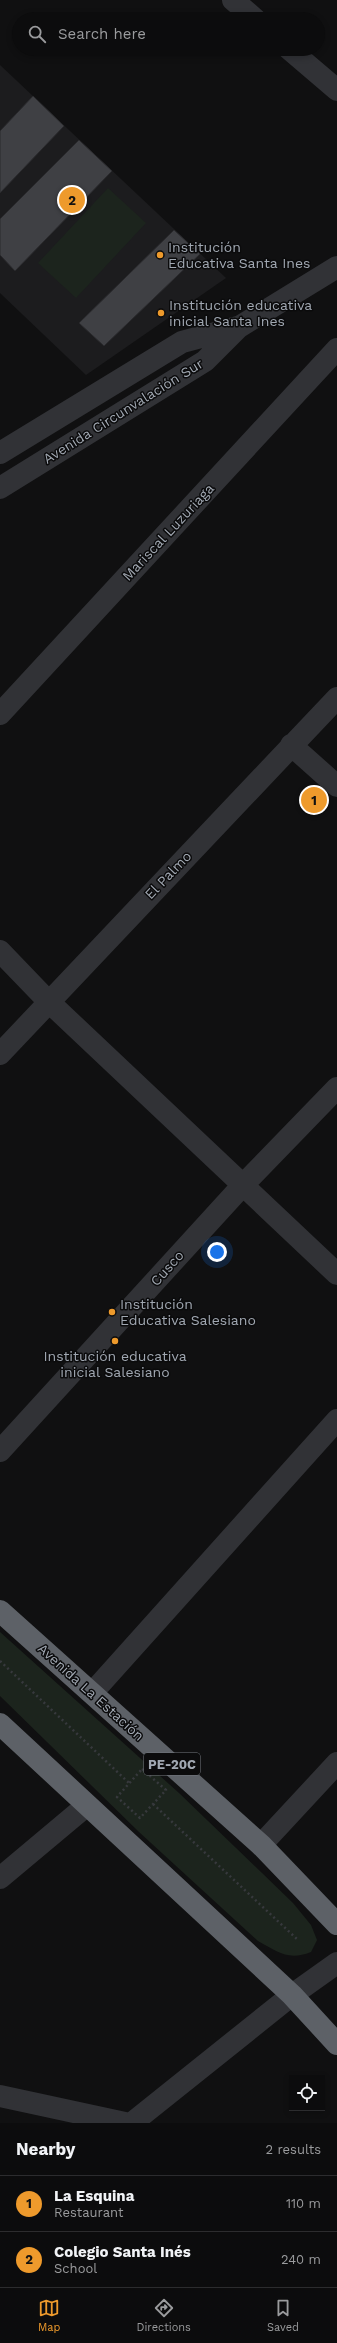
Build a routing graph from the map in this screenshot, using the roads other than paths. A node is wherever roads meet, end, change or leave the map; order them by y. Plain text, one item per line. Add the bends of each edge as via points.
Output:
1 (233, 0) edge
2 (247, 12) edge
3 (297, 56) edge
4 (337, 90) edge
5 (337, 267) edge
6 (239, 327) junction
7 (337, 349) edge
8 (0, 453) edge
9 (0, 488) edge
10 (337, 698) edge
11 (0, 714) edge
12 (291, 745) junction
13 (337, 786) edge
14 (0, 951) edge
15 (48, 1001) junction
16 (0, 1054) edge
17 (337, 1088) edge
18 (242, 1186) junction
19 (337, 1274) edge
20 (337, 1420) edge
21 (0, 1451) edge
22 (0, 1611) edge
23 (93, 1692) junction
24 (0, 1724) edge
25 (337, 1763) edge
26 (86, 1806) junction
27 (261, 1845) junction
28 (0, 1878) edge
29 (337, 1924) edge
30 (337, 1962) edge
31 (292, 1996) junction
32 (337, 2044) edge
33 (0, 2096) edge
34 (125, 2123) edge
35 (132, 2123) edge

1 - 2 street
3 - 4 street
5 - 6 street, Avenida Circunvalación Sur
6 - 8 street, Avenida Circunvalación Sur via 182,342
6 - 9 street, Avenida Circunvalación Sur via 205,361
7 - 11 street, Mariscal Luzuriaga
10 - 12 street, El Palmo
12 - 13 street
12 - 15 street, El Palmo
14 - 15 street
15 - 16 street, El Palmo
15 - 18 street
17 - 18 street, Cusco
18 - 19 street
18 - 21 street, Cusco
20 - 23 street
22 - 23 highway, Avenida La Estación / PE-20C
23 - 27 highway, Avenida La Estación / PE-20C
24 - 26 highway
25 - 27 street
26 - 28 street
26 - 31 highway
27 - 29 highway, Avenida La Estación / PE-20C
30 - 31 street
31 - 32 highway
31 - 35 street
33 - 34 street

